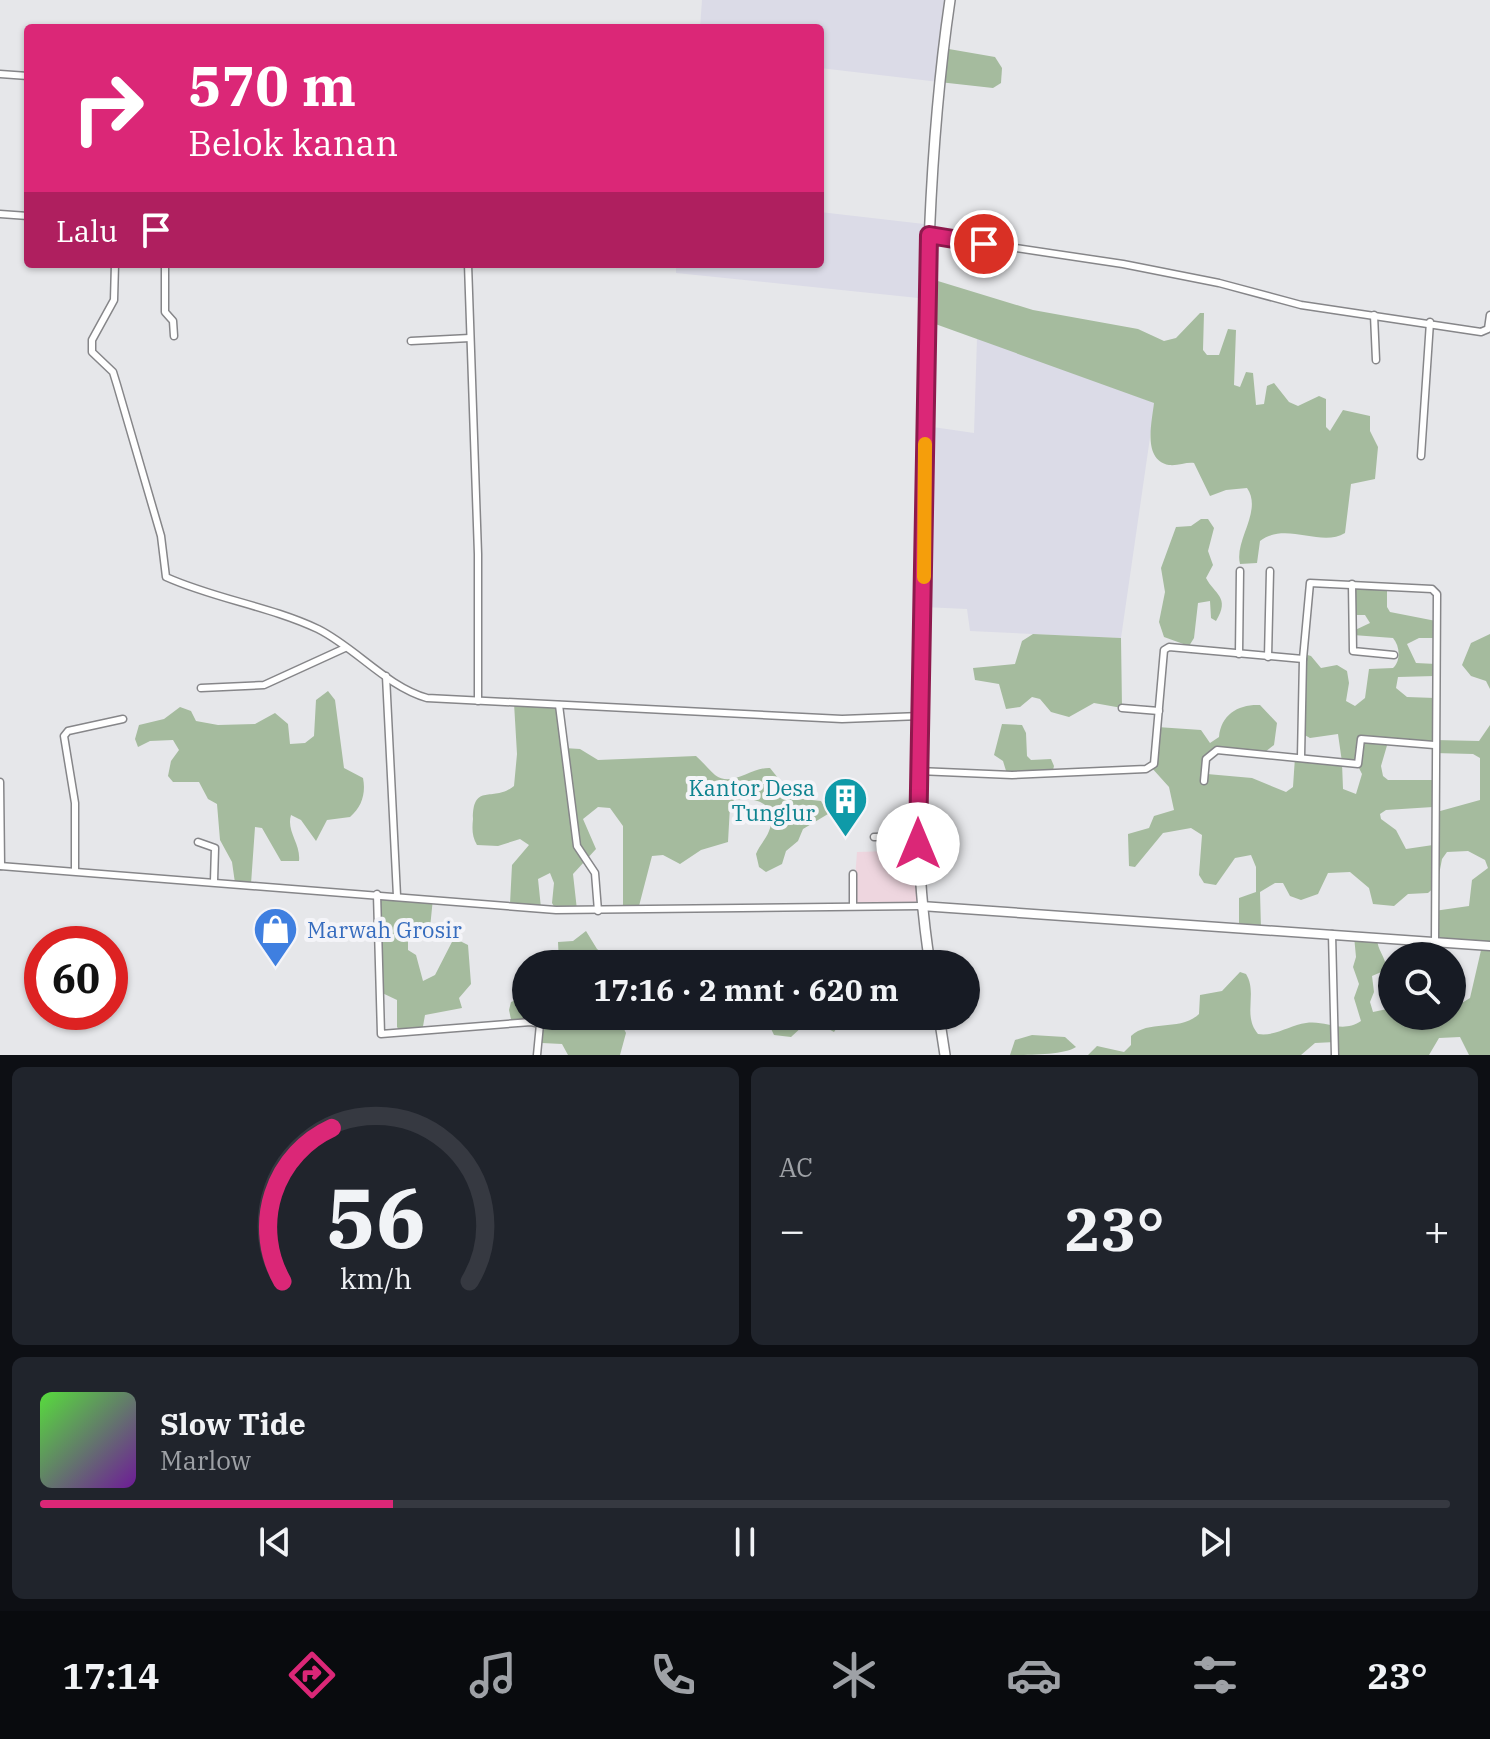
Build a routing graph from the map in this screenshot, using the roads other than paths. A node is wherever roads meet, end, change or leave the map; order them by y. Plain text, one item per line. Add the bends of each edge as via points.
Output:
1 (950, 0) edge
2 (0, 74) edge
3 (24, 76) edge
4 (0, 214) edge
5 (24, 216) edge
6 (929, 235) junction
7 (115, 268) edge
8 (165, 268) edge
9 (468, 268) edge
10 (1374, 315) junction
11 (1490, 315) edge
12 (1430, 322) junction
13 (174, 336) dead end
14 (470, 338) junction
15 (411, 341) dead end
16 (1376, 360) dead end
17 (1421, 456) dead end
18 (1240, 571) dead end
19 (1270, 571) dead end
20 (1352, 584) junction
21 (345, 648) junction
22 (1239, 654) junction
23 (1394, 655) dead end
24 (1268, 657) junction
25 (1303, 659) junction
26 (386, 676) junction
27 (201, 688) dead end
28 (478, 701) junction
29 (559, 705) junction
30 (1122, 708) dead end
31 (1159, 711) junction
32 (921, 716) junction
33 (123, 719) dead end
34 (1434, 745) junction
35 (1301, 757) junction
36 (918, 771) junction
37 (1204, 781) dead end
38 (0, 782) edge
39 (918, 836) junction
40 (874, 837) dead end
41 (198, 842) dead end
42 (0, 866) edge
43 (75, 871) junction
44 (853, 874) dead end
45 (214, 881) junction
46 (377, 894) junction
47 (397, 896) junction
48 (853, 905) junction
49 (921, 906) junction
50 (598, 911) junction
51 (1332, 934) junction
52 (1435, 942) joint
53 (1466, 944) edge
54 (1490, 946) edge
55 (928, 950) edge
56 (941, 1030) edge
57 (537, 1055) edge
58 (945, 1055) edge
59 (1335, 1055) edge

1 - 6 main road via 933,129
2 - 3 street
4 - 5 street
6 - 10 street via 1123,264 1301,305
6 - 32 main road
7 - 21 street via 114,300 92,340 92,352 113,372 161,536 163,573 289,616
8 - 13 street via 165,312 173,321
9 - 14 street
10 - 12 street
10 - 16 street
11 - 12 street via 1486,332
12 - 17 street
14 - 15 street
14 - 28 street
18 - 22 street
19 - 24 street
20 - 23 street via 1353,651
20 - 25 street via 1309,585
20 - 34 street via 1436,590
21 - 26 street
21 - 27 street via 264,685
22 - 24 street
22 - 31 street via 1164,650
24 - 25 street
25 - 35 street
26 - 28 street via 427,698
26 - 47 street
28 - 29 street
29 - 32 street via 842,719
29 - 50 street via 577,846 595,873
30 - 31 street
31 - 36 street via 1154,764 1146,769 1012,775
32 - 36 main road
33 - 43 street via 64,736 75,803
34 - 35 street via 1361,739 1358,764
34 - 52 street
35 - 37 street via 1217,750 1206,759
36 - 39 main road
38 - 42 street
39 - 40 street
39 - 49 main road
41 - 45 street via 215,848
42 - 43 street
43 - 45 street
44 - 48 street
45 - 46 street
46 - 47 street
46 - 57 street via 381,1034 531,1022 540,1024
47 - 50 street
48 - 49 street
48 - 50 street
49 - 51 street
49 - 55 main road
51 - 52 street
51 - 59 street
53 - 54 street
56 - 58 main road

